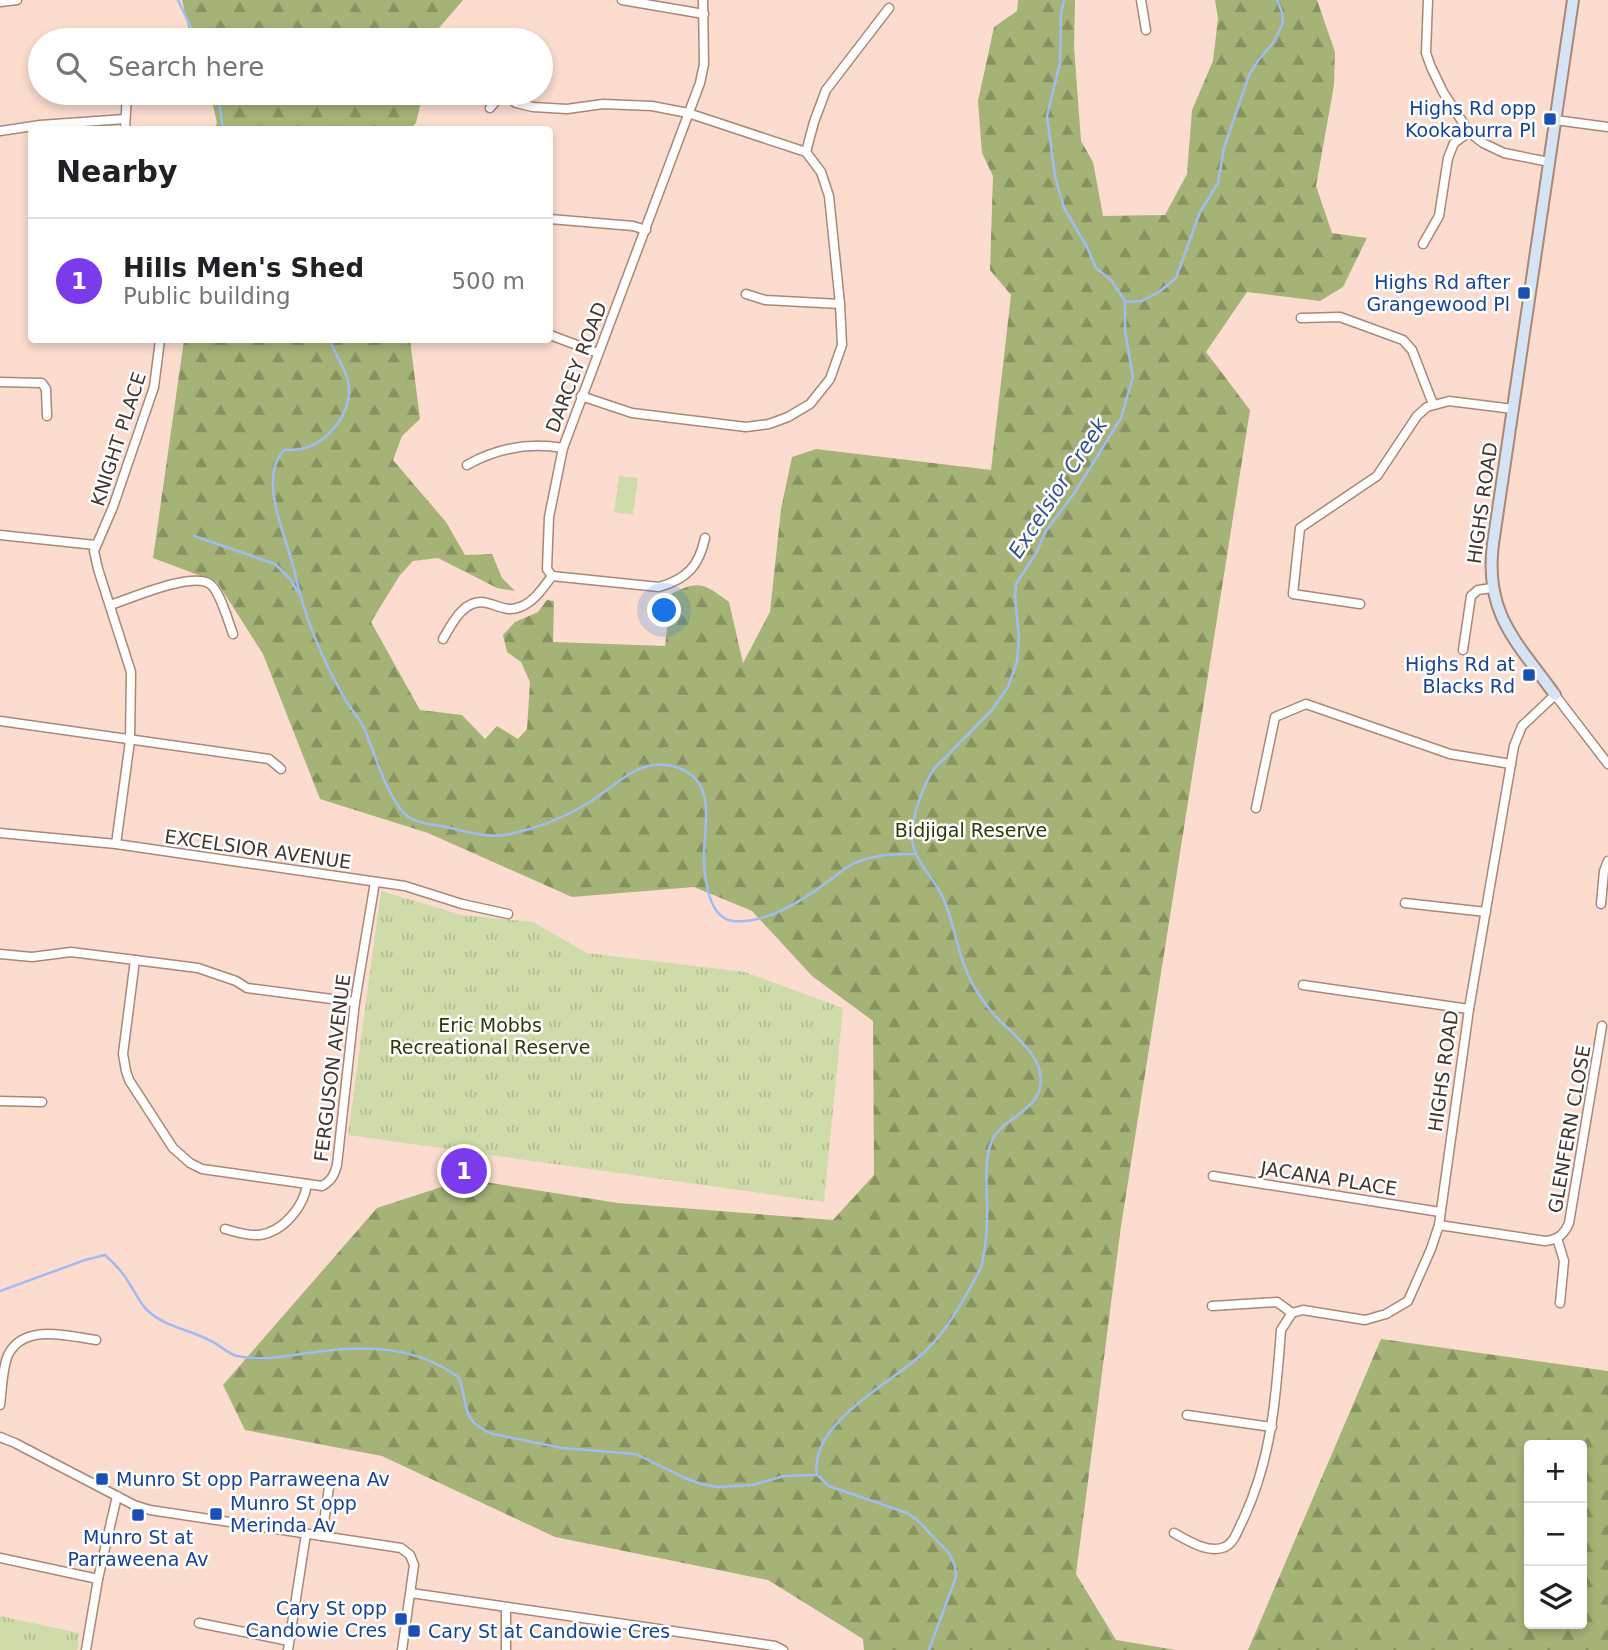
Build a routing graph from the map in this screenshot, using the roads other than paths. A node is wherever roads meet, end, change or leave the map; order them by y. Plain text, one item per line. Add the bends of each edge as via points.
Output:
1 (17, 0) edge
2 (622, 0) edge
3 (703, 0) edge
4 (1141, 0) edge
5 (1428, 0) edge
6 (1573, 0) edge
7 (0, 2) edge
8 (889, 8) dead end
9 (704, 14) junction
10 (1146, 30) dead end
11 (126, 105) edge
12 (492, 105) edge
13 (524, 105) edge
14 (490, 108) dead end
15 (688, 113) junction
16 (125, 119) junction
17 (1555, 120) junction
18 (33, 126) edge
19 (125, 126) edge
20 (28, 127) edge
21 (1608, 127) edge
22 (0, 131) edge
23 (1469, 132) junction
24 (806, 152) junction
25 (1549, 162) junction
26 (553, 219) edge
27 (646, 230) junction
28 (1423, 244) dead end
29 (746, 294) dead end
30 (840, 304) junction
31 (1301, 318) dead end
32 (553, 336) edge
33 (160, 343) edge
34 (598, 353) junction
35 (0, 382) edge
36 (581, 396) junction
37 (1433, 404) junction
38 (1513, 409) junction
39 (47, 416) dead end
40 (562, 448) junction
41 (467, 465) dead end
42 (0, 535) edge
43 (705, 538) dead end
44 (95, 545) junction
45 (552, 576) junction
46 (1492, 588) junction
47 (1360, 604) dead end
48 (110, 605) junction
49 (233, 634) dead end
50 (443, 639) dead end
51 (1463, 650) dead end
52 (1555, 695) junction
53 (0, 721) edge
54 (130, 741) junction
55 (1511, 764) junction
56 (1608, 764) edge
57 (281, 769) dead end
58 (1256, 808) dead end
59 (0, 833) edge
60 (116, 844) junction
61 (1608, 862) edge
62 (375, 882) junction
63 (1405, 903) dead end
64 (1601, 904) dead end
65 (1486, 912) junction
66 (508, 914) dead end
67 (0, 954) edge
68 (135, 960) junction
69 (1303, 985) dead end
70 (355, 1002) junction
71 (1469, 1009) junction
72 (1602, 1026) dead end
73 (0, 1101) edge
74 (41, 1102) dead end
75 (1213, 1176) dead end
76 (307, 1184) junction
77 (1440, 1212) junction
78 (1439, 1225) junction
79 (225, 1229) dead end
80 (1557, 1238) junction
81 (1560, 1303) dead end
82 (1212, 1306) dead end
83 (1292, 1313) junction
84 (96, 1340) dead end
85 (0, 1405) edge
86 (1187, 1415) dead end
87 (1272, 1427) junction
88 (0, 1437) edge
89 (329, 1487) dead end
90 (117, 1496) junction
91 (1174, 1533) dead end
92 (306, 1534) junction
93 (322, 1536) junction
94 (0, 1558) edge
95 (98, 1579) junction
96 (411, 1593) junction
97 (506, 1608) junction
98 (199, 1623) dead end
99 (289, 1640) junction
100 (86, 1650) edge
101 (288, 1650) edge
102 (402, 1650) edge
103 (506, 1650) edge
104 (783, 1650) edge

1 - 7 street
2 - 9 street
3 - 9 street, DARCEY ROAD
4 - 10 street
5 - 23 street via 1426,53 1443,92
6 - 17 street, HIGHS ROAD
8 - 24 street via 826,90
9 - 15 street, DARCEY ROAD via 704,64
11 - 16 street
12 - 14 street
13 - 15 street via 567,109 603,104 652,106
15 - 24 street
15 - 27 street, DARCEY ROAD
16 - 18 street
16 - 19 street
17 - 21 street
17 - 25 street, HIGHS ROAD
20 - 22 street
23 - 25 street via 1504,153
23 - 28 street via 1454,143 1439,216
24 - 30 street via 821,172 829,196
25 - 38 street, HIGHS ROAD
26 - 27 street
27 - 34 street, DARCEY ROAD
29 - 30 street via 765,300
30 - 36 street via 842,345 830,379 810,404 769,425 746,427 632,413
31 - 37 street via 1340,317 1403,340 1412,350
32 - 34 street
33 - 44 street, KNIGHT PLACE via 154,387 113,507
34 - 36 street, DARCEY ROAD
35 - 39 street via 42,383
36 - 40 street, DARCEY ROAD
37 - 38 street via 1458,401
37 - 47 street via 1417,416 1377,476 1300,528 1293,594
38 - 46 street, HIGHS ROAD via 1491,557
40 - 41 street via 540,444 508,448
40 - 45 street, DARCEY ROAD via 545,561
42 - 44 street
43 - 45 street via 692,570 659,587
44 - 48 street
45 - 50 street via 521,607 508,610 485,602 463,609
46 - 51 street via 1471,596
46 - 52 street, HIGHS ROAD via 1507,628
48 - 49 street via 181,582 204,581 217,594
48 - 54 street via 131,672
52 - 55 street, HIGHS ROAD via 1521,726
52 - 56 street
53 - 54 street
54 - 57 street via 269,759
54 - 60 street
55 - 58 street via 1450,754 1306,704 1275,717
55 - 65 street, HIGHS ROAD
59 - 60 street, EXCELSIOR AVENUE
60 - 62 street, EXCELSIOR AVENUE
61 - 64 street
62 - 66 street, EXCELSIOR AVENUE
62 - 70 street, FERGUSON AVENUE
63 - 65 street
65 - 71 street, HIGHS ROAD
67 - 68 street via 71,953
68 - 70 street via 198,968 247,988
68 - 76 street, FERGUSON AVENUE via 124,1063 129,1080 173,1148 202,1169
69 - 71 street
70 - 76 street, FERGUSON AVENUE via 335,1174 322,1186
71 - 77 street, HIGHS ROAD
72 - 80 street, GLENFERN CLOSE via 1569,1223
73 - 74 street
75 - 77 street, JACANA PLACE
76 - 79 street via 298,1207 277,1228 258,1235
77 - 78 street, HIGHS ROAD
78 - 80 street, GLENFERN CLOSE via 1545,1241
78 - 83 street, HIGHS ROAD via 1408,1301 1366,1320 1303,1310
80 - 81 street via 1563,1261
82 - 83 street, HIGHS ROAD via 1277,1302
83 - 87 street via 1281,1330
84 - 85 street via 38,1334 17,1343 7,1357
86 - 87 street
87 - 91 street via 1268,1453 1233,1541 1225,1547 1207,1548
88 - 90 street
89 - 93 street
90 - 92 street via 162,1513
90 - 95 street
92 - 93 street
92 - 99 street
93 - 96 street via 405,1550 414,1564
94 - 95 street
95 - 100 street
96 - 97 street
96 - 102 street
97 - 103 street
97 - 104 street
98 - 99 street
99 - 101 street

